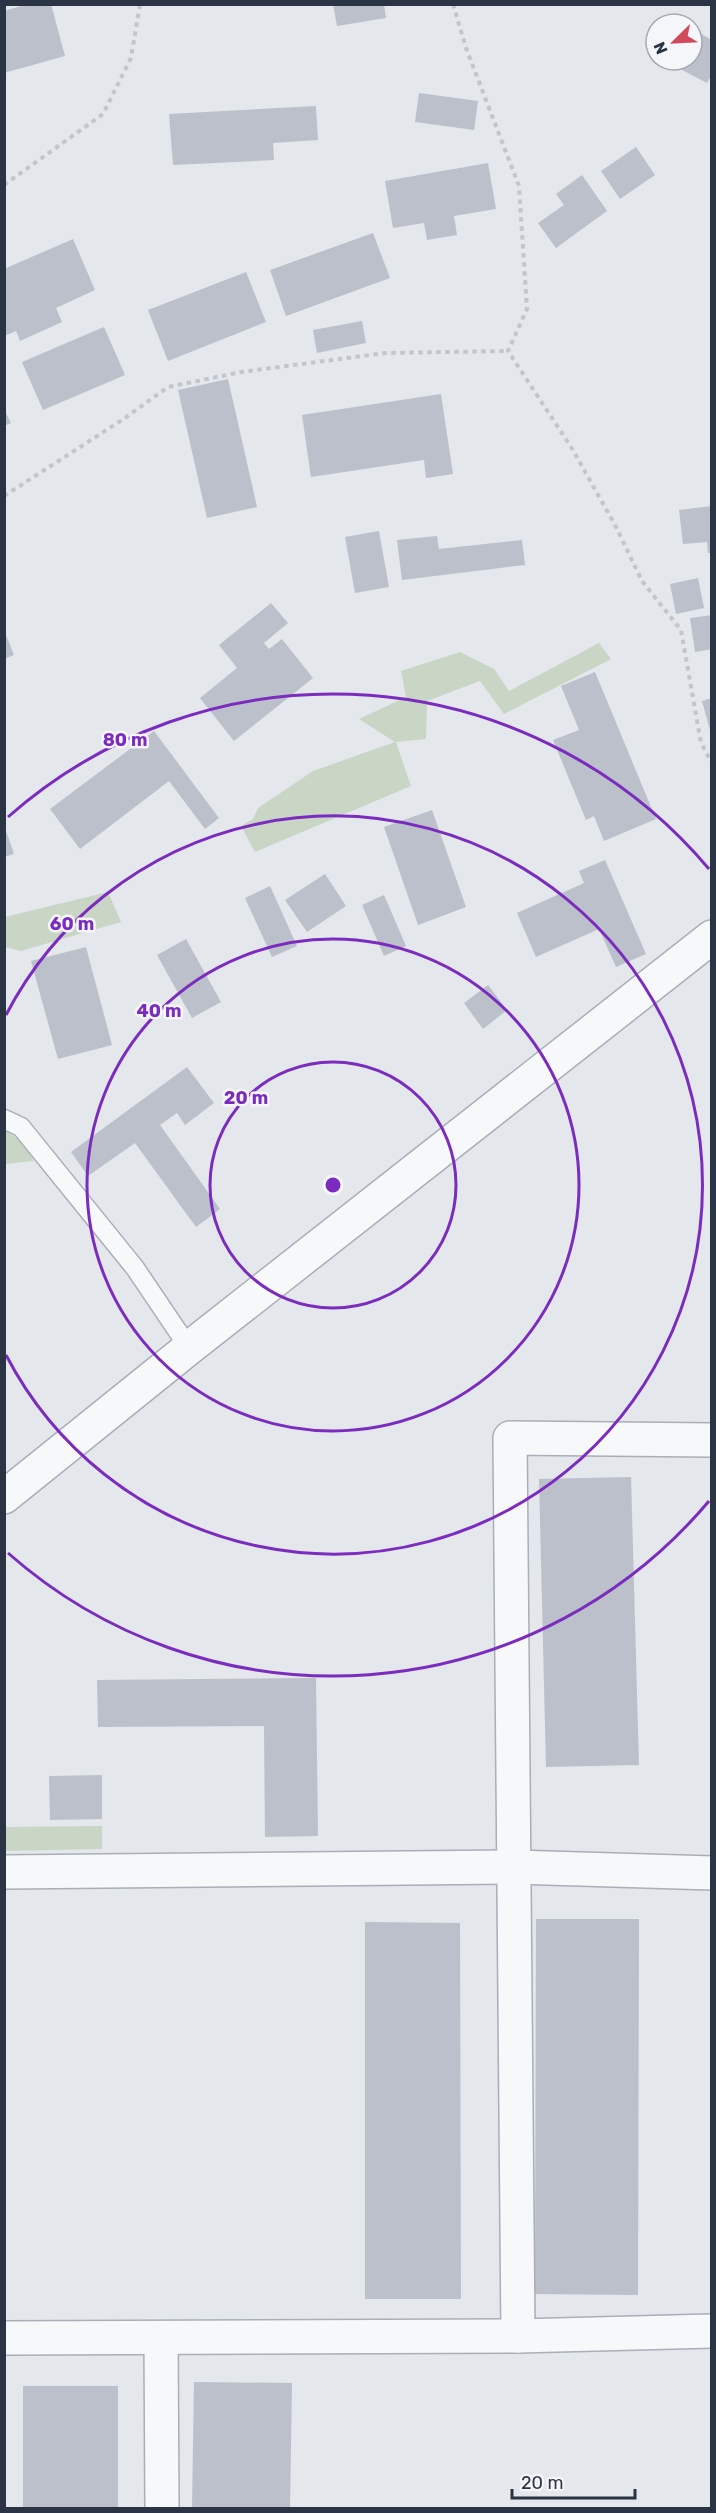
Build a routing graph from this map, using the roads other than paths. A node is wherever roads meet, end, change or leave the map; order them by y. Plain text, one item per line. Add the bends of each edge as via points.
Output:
1 (711, 937) edge
2 (4, 1119) edge
3 (189, 1348) junction
4 (711, 1440) edge
5 (4, 1497) edge
6 (514, 1867) junction
7 (4, 1872) edge
8 (711, 1873) edge
9 (711, 2331) edge
10 (518, 2336) junction
11 (4, 2338) edge
12 (161, 2338) junction
13 (162, 2508) edge

1 - 3 street
2 - 3 lane via 21,1127 135,1268
3 - 5 street
4 - 6 street via 510,1438
6 - 7 street
6 - 8 street
6 - 10 street
9 - 10 street
10 - 12 street
11 - 12 street
12 - 13 street

